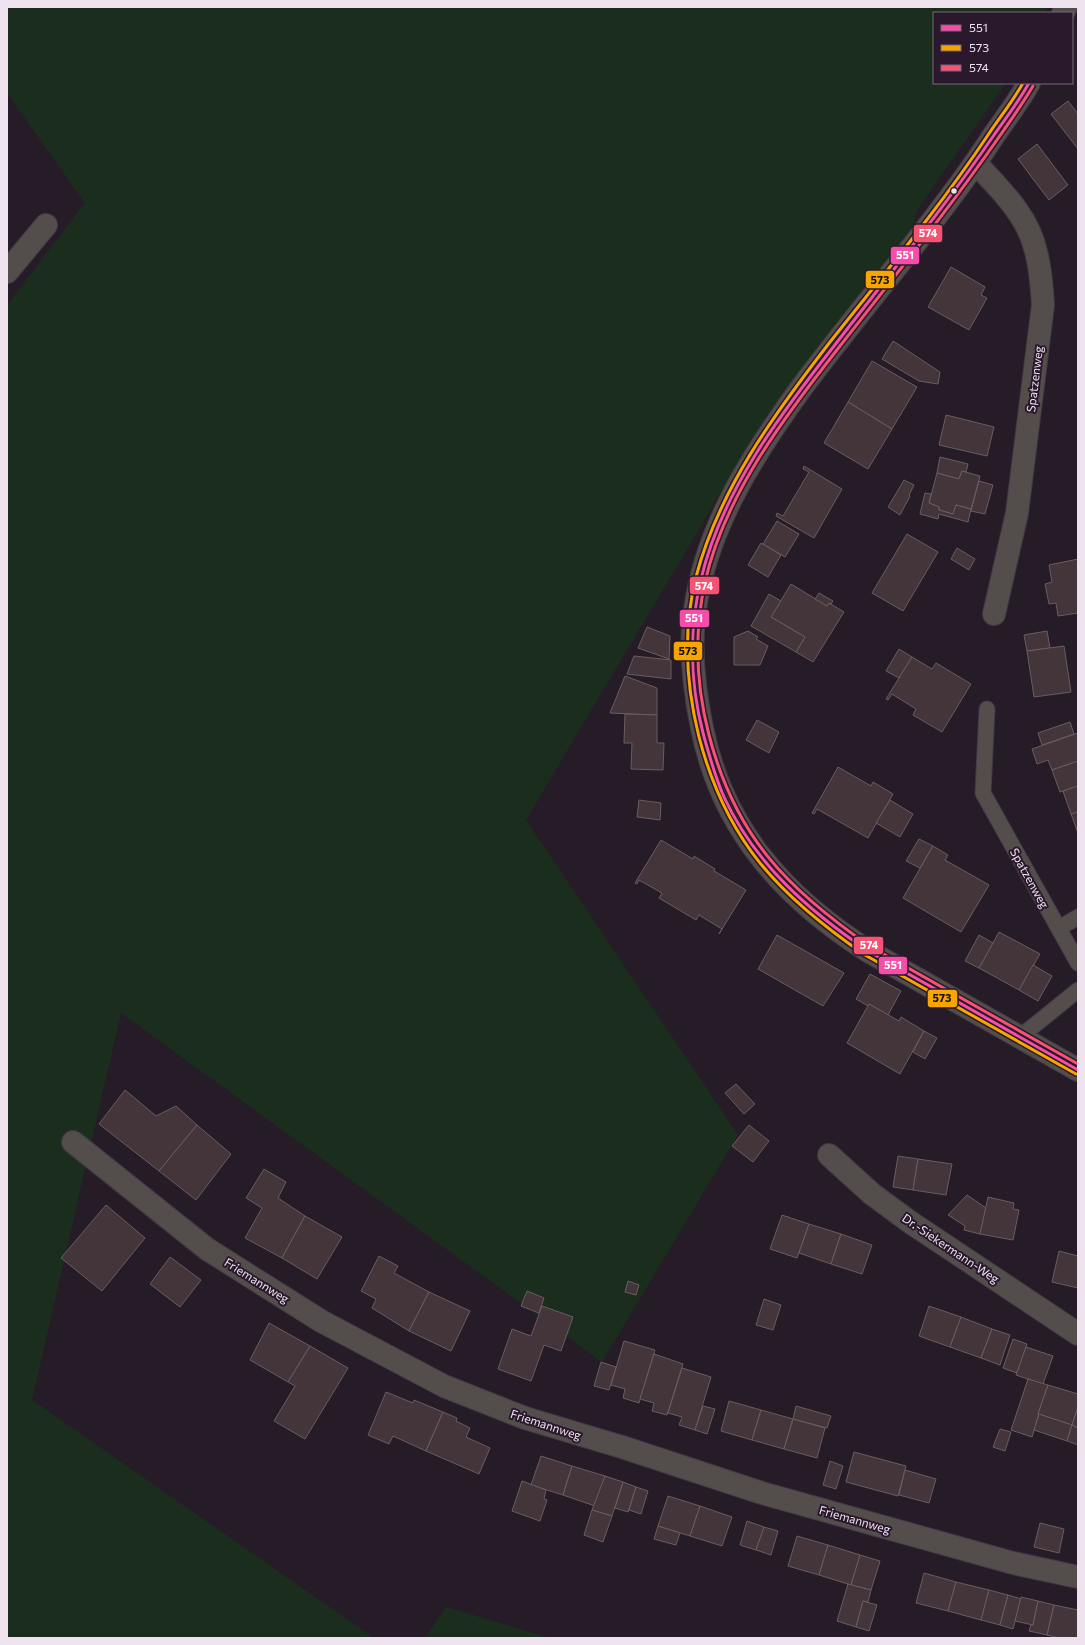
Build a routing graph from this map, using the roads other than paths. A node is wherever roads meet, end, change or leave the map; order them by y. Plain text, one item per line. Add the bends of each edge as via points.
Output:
1 (1028, 84) edge
2 (976, 163) junction
3 (46, 225) dead end
4 (7, 272) edge
5 (994, 614) dead end
6 (987, 709) dead end
7 (1078, 917) edge
8 (1059, 928) junction
9 (1078, 963) edge
10 (1078, 990) edge
11 (1020, 1037) junction
12 (1078, 1070) edge
13 (73, 1142) dead end
14 (829, 1155) dead end
15 (1078, 1334) edge
16 (1078, 1577) edge

1 - 2 street
2 - 5 street, Spatzenweg via 1019,212 1034,242 1043,306 1017,513
2 - 11 street via 840,336 778,421 748,468 721,518 701,579 695,609 693,674 706,748 717,780 730,809 752,845 777,878 837,931
3 - 4 street
6 - 8 lane, Spatzenweg via 983,793
7 - 8 lane
8 - 9 lane, Spatzenweg
10 - 11 lane
11 - 12 street
13 - 16 street, Friemannweg via 207,1249 321,1321 444,1386 525,1418 762,1493 1013,1563
14 - 15 street, Dr.-Siekermann-Weg via 872,1194

